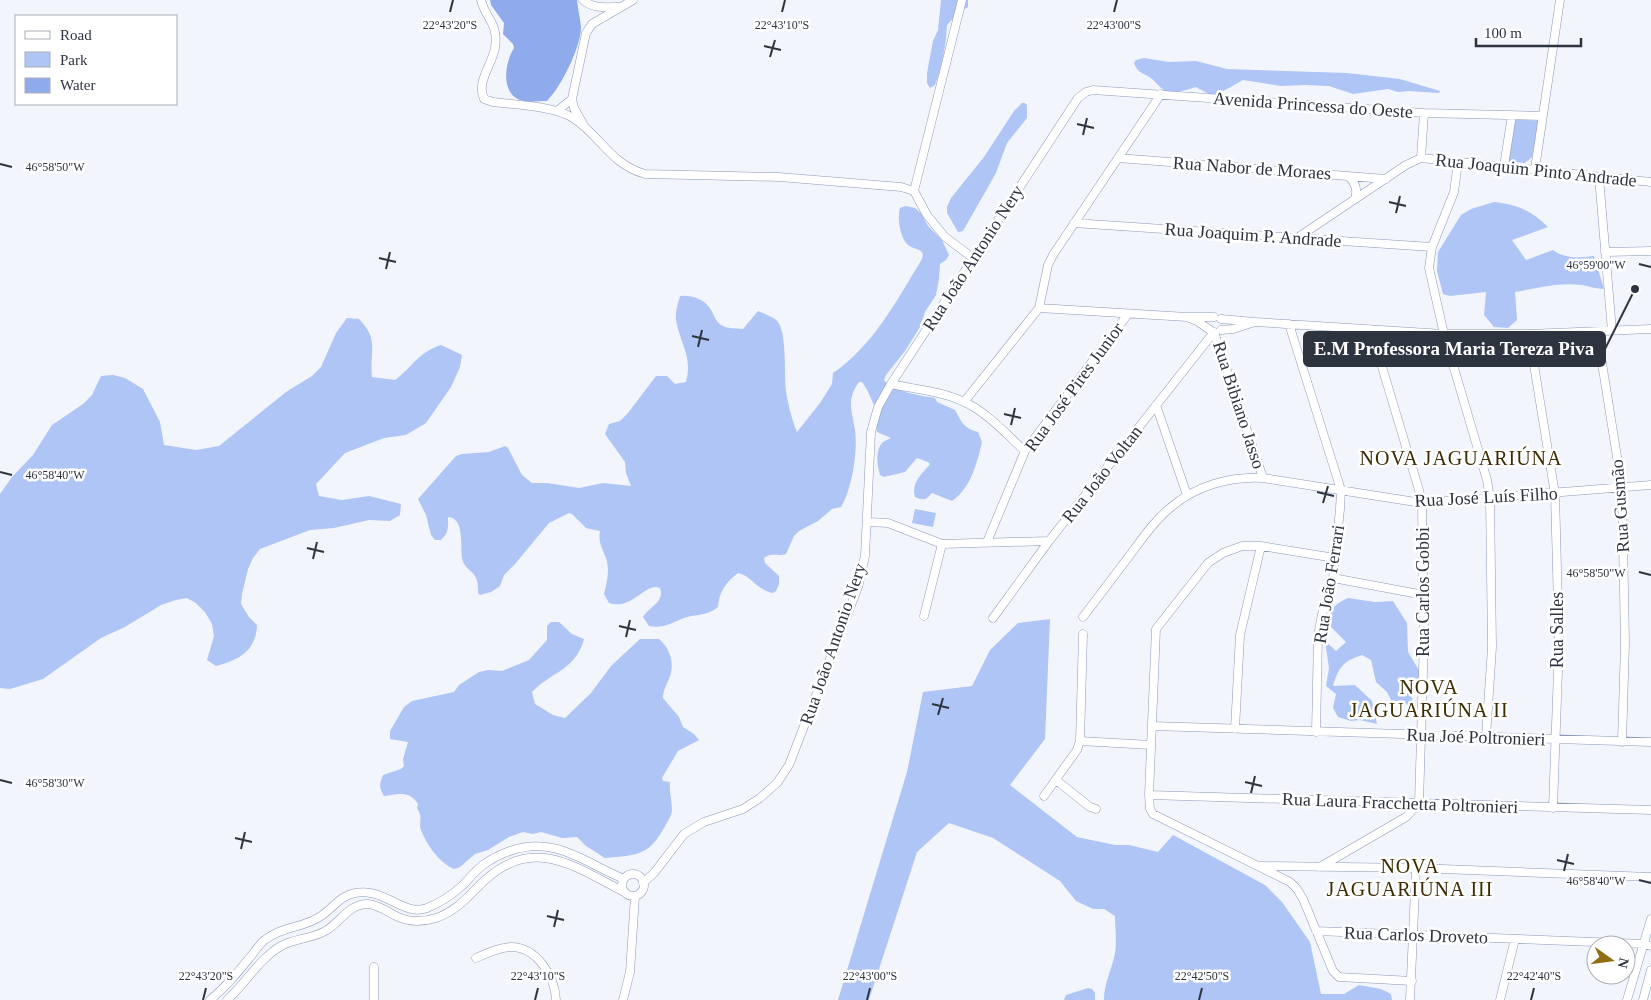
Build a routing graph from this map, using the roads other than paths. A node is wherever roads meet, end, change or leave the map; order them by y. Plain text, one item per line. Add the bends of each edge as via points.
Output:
1 (481, 0) edge
2 (583, 0) edge
3 (633, 0) edge
4 (962, 0) edge
5 (1560, 0) edge
6 (620, 7) junction
7 (1086, 92) joint
8 (1161, 94) junction
9 (572, 99) junction
10 (556, 111) junction
11 (1424, 113) junction
12 (1512, 115) junction
13 (1542, 116) junction
14 (590, 133) junction
15 (1118, 158) junction
16 (1421, 158) junction
17 (1458, 162) junction
18 (1504, 166) junction
19 (1535, 169) junction
20 (1348, 176) junction
21 (1600, 177) junction
22 (1386, 179) junction
23 (1651, 182) edge
24 (914, 191) junction
25 (1355, 199) junction
26 (1074, 223) junction
27 (1297, 238) junction
28 (1432, 247) junction
29 (1651, 251) edge
30 (1605, 252) junction
31 (973, 258) junction
32 (1040, 308) junction
33 (1128, 314) junction
34 (1187, 317) junction
35 (1217, 318) junction
36 (1255, 322) junction
37 (1289, 324) junction
38 (1651, 329) edge
39 (1371, 330) junction
40 (1215, 331) junction
41 (1612, 331) junction
42 (1597, 332) junction
43 (1444, 334) junction
44 (1529, 334) junction
45 (891, 384) junction
46 (964, 402) junction
47 (1156, 405) junction
48 (1026, 451) junction
49 (1263, 478) junction
50 (1651, 485) edge
51 (1622, 488) junction
52 (1340, 490) junction
53 (1554, 494) junction
54 (1187, 495) junction
55 (1490, 498) junction
56 (1422, 503) junction
57 (868, 522) junction
58 (1049, 541) junction
59 (987, 542) junction
60 (942, 544) junction
61 (1261, 546) junction
62 (1336, 558) junction
63 (1333, 578) junction
64 (1424, 595) junction
65 (924, 616) dead end
66 (1083, 617) dead end
67 (993, 618) dead end
68 (1084, 634) dead end
69 (1152, 726) junction
70 (1234, 729) junction
71 (1316, 732) junction
72 (1420, 735) junction
73 (1486, 737) junction
74 (1556, 739) junction
75 (1080, 741) junction
76 (1622, 742) junction
77 (1651, 742) edge
78 (1151, 745) junction
79 (1056, 780) junction
80 (1149, 795) junction
81 (1044, 796) dead end
82 (1419, 803) junction
83 (1553, 808) junction
84 (1096, 810) dead end
85 (1651, 810) edge
86 (1257, 866) junction
87 (1320, 867) junction
88 (1416, 868) junction
89 (1651, 877) edge
90 (624, 879) junction
91 (643, 883) junction
92 (626, 893) junction
93 (635, 896) junction
94 (1651, 919) edge
95 (1316, 931) junction
96 (1414, 935) junction
97 (1515, 939) junction
98 (1647, 945) edge
99 (476, 958) dead end
100 (374, 967) dead end
101 (1651, 970) edge
102 (1412, 981) junction
103 (223, 990) junction
104 (231, 999) edge
105 (210, 1000) edge
106 (374, 1000) edge
107 (556, 1000) edge
108 (623, 1000) edge
109 (1410, 1000) edge
110 (1500, 1000) edge
111 (1627, 1000) edge
112 (1643, 1000) edge

1 - 10 street via 495,29 495,48 482,85 484,99
2 - 6 street via 600,8
3 - 6 street
4 - 24 street
5 - 13 street
6 - 9 street via 592,24 586,33
7 - 8 street, Avenida Princessa do Oeste
7 - 31 street, Rua João Antonio Nery via 1078,98
8 - 11 street, Avenida Princessa do Oeste
8 - 15 street
9 - 10 street
9 - 14 street
10 - 14 street via 573,118
11 - 12 street, Avenida Princessa do Oeste
11 - 16 street
12 - 13 street, Avenida Princessa do Oeste
12 - 18 street
13 - 19 street
14 - 24 street via 620,162 645,174 778,177 901,186
15 - 20 street, Rua Nabor de Moraes
15 - 26 street
16 - 17 street, Rua Joaquim Pinto Andrade
16 - 22 street
17 - 18 street, Rua Joaquim Pinto Andrade
17 - 28 street via 1454,192
18 - 19 street, Rua Joaquim Pinto Andrade
19 - 21 street, Rua Joaquim Pinto Andrade
20 - 22 street, Rua Nabor de Moraes
20 - 25 street via 1356,188
21 - 23 street, Rua Joaquim Pinto Andrade
21 - 30 street
22 - 25 street
24 - 31 street via 927,215 945,237
25 - 27 street
26 - 27 street, Rua Joaquim P. Andrade
26 - 32 street via 1048,265
27 - 28 street, Rua Joaquim P. Andrade
28 - 43 street via 1429,268
29 - 30 street
30 - 41 street
31 - 45 street, Rua João Antonio Nery
32 - 33 street
32 - 46 street
33 - 34 street
33 - 48 street, Rua José Pires Junior
34 - 35 street
34 - 40 street
35 - 36 street
35 - 40 street, Rua Bibiano Jasso via 1224,323
35 - 40 street via 1208,323
36 - 37 street
36 - 40 street
37 - 39 street
37 - 52 street, Rua João Ferrari
38 - 41 street
39 - 43 street
39 - 56 street, Rua Carlos Gobbi
40 - 47 street, Rua João Voltan
40 - 49 street, Rua Bibiano Jasso
41 - 42 street
42 - 44 street
42 - 51 street, Rua Gusmão
43 - 44 street
43 - 55 street
44 - 53 street, Rua Salles
45 - 46 street
45 - 57 street, Rua João Antonio Nery via 878,407 871,432
46 - 48 street
47 - 54 street
47 - 58 street, Rua João Voltan
48 - 59 street, Rua José Pires Junior
49 - 52 street, Rua José Luís Filho
49 - 54 street, Rua José Luís Filho via 1230,480
50 - 51 street, Rua José Luís Filho
51 - 53 street, Rua José Luís Filho
51 - 76 street, Rua Gusmão via 1625,643
52 - 56 street, Rua José Luís Filho
52 - 62 street, Rua João Ferrari
53 - 55 street, Rua José Luís Filho
53 - 74 street, Rua Salles via 1559,643
54 - 66 street, Rua José Luís Filho via 1154,523
55 - 56 street, Rua José Luís Filho
55 - 73 street via 1492,647
56 - 64 street, Rua Carlos Gobbi
57 - 60 street via 888,523
57 - 91 street, Rua João Antonio Nery via 858,587 789,765 760,798 743,809 704,822 684,834
58 - 59 street
58 - 67 street, Rua João Voltan
59 - 60 street
60 - 65 street
61 - 62 street
61 - 69 street via 1242,546 1223,552 1208,563 1156,630
61 - 70 street via 1240,635
62 - 63 street, Rua João Ferrari
63 - 64 street
63 - 71 street, Rua João Ferrari via 1318,636
64 - 72 street, Rua Carlos Gobbi
68 - 75 street
69 - 70 street, Rua Joé Poltronieri
69 - 78 street
70 - 71 street, Rua Joé Poltronieri
71 - 72 street, Rua Joé Poltronieri
72 - 73 street, Rua Joé Poltronieri
72 - 82 street, Rua Carlos Gobbi
73 - 74 street, Rua Joé Poltronieri
74 - 76 street, Rua Joé Poltronieri
74 - 83 street, Rua Salles
75 - 78 street
75 - 79 street
76 - 77 street, Rua Joé Poltronieri
78 - 80 street
79 - 81 street
79 - 84 street
80 - 82 street, Rua Laura Fracchetta Poltronieri
80 - 86 street via 1153,814
82 - 83 street, Rua Laura Fracchetta Poltronieri
82 - 87 street via 1406,817
83 - 85 street, Rua Laura Fracchetta Poltronieri
86 - 87 street
86 - 95 street via 1290,882 1297,889
87 - 88 street
88 - 89 street
88 - 96 street
90 - 91 street via 637,875
90 - 92 street via 622,886
90 - 103 street via 570,852 539,846 520,848 483,864 461,887 425,909 413,910 370,892 354,893 312,922 280,930 265,940
91 - 93 street via 642,891
92 - 93 street
92 - 104 street via 555,858 516,861 499,869 464,902 436,918 407,920 380,907 359,905 320,934 292,941 270,954
93 - 108 street via 630,972
94 - 98 street
95 - 96 street, Rua Carlos Droveto
95 - 102 street via 1333,971 1339,976
96 - 97 street, Rua Carlos Droveto
96 - 102 street
97 - 98 street, Rua Carlos Droveto
97 - 110 street, Rua Carlos Droveto
98 - 111 street
99 - 107 street via 510,947 525,949 538,959 550,976
100 - 106 street
101 - 112 street
102 - 109 street
103 - 104 street
103 - 105 street

